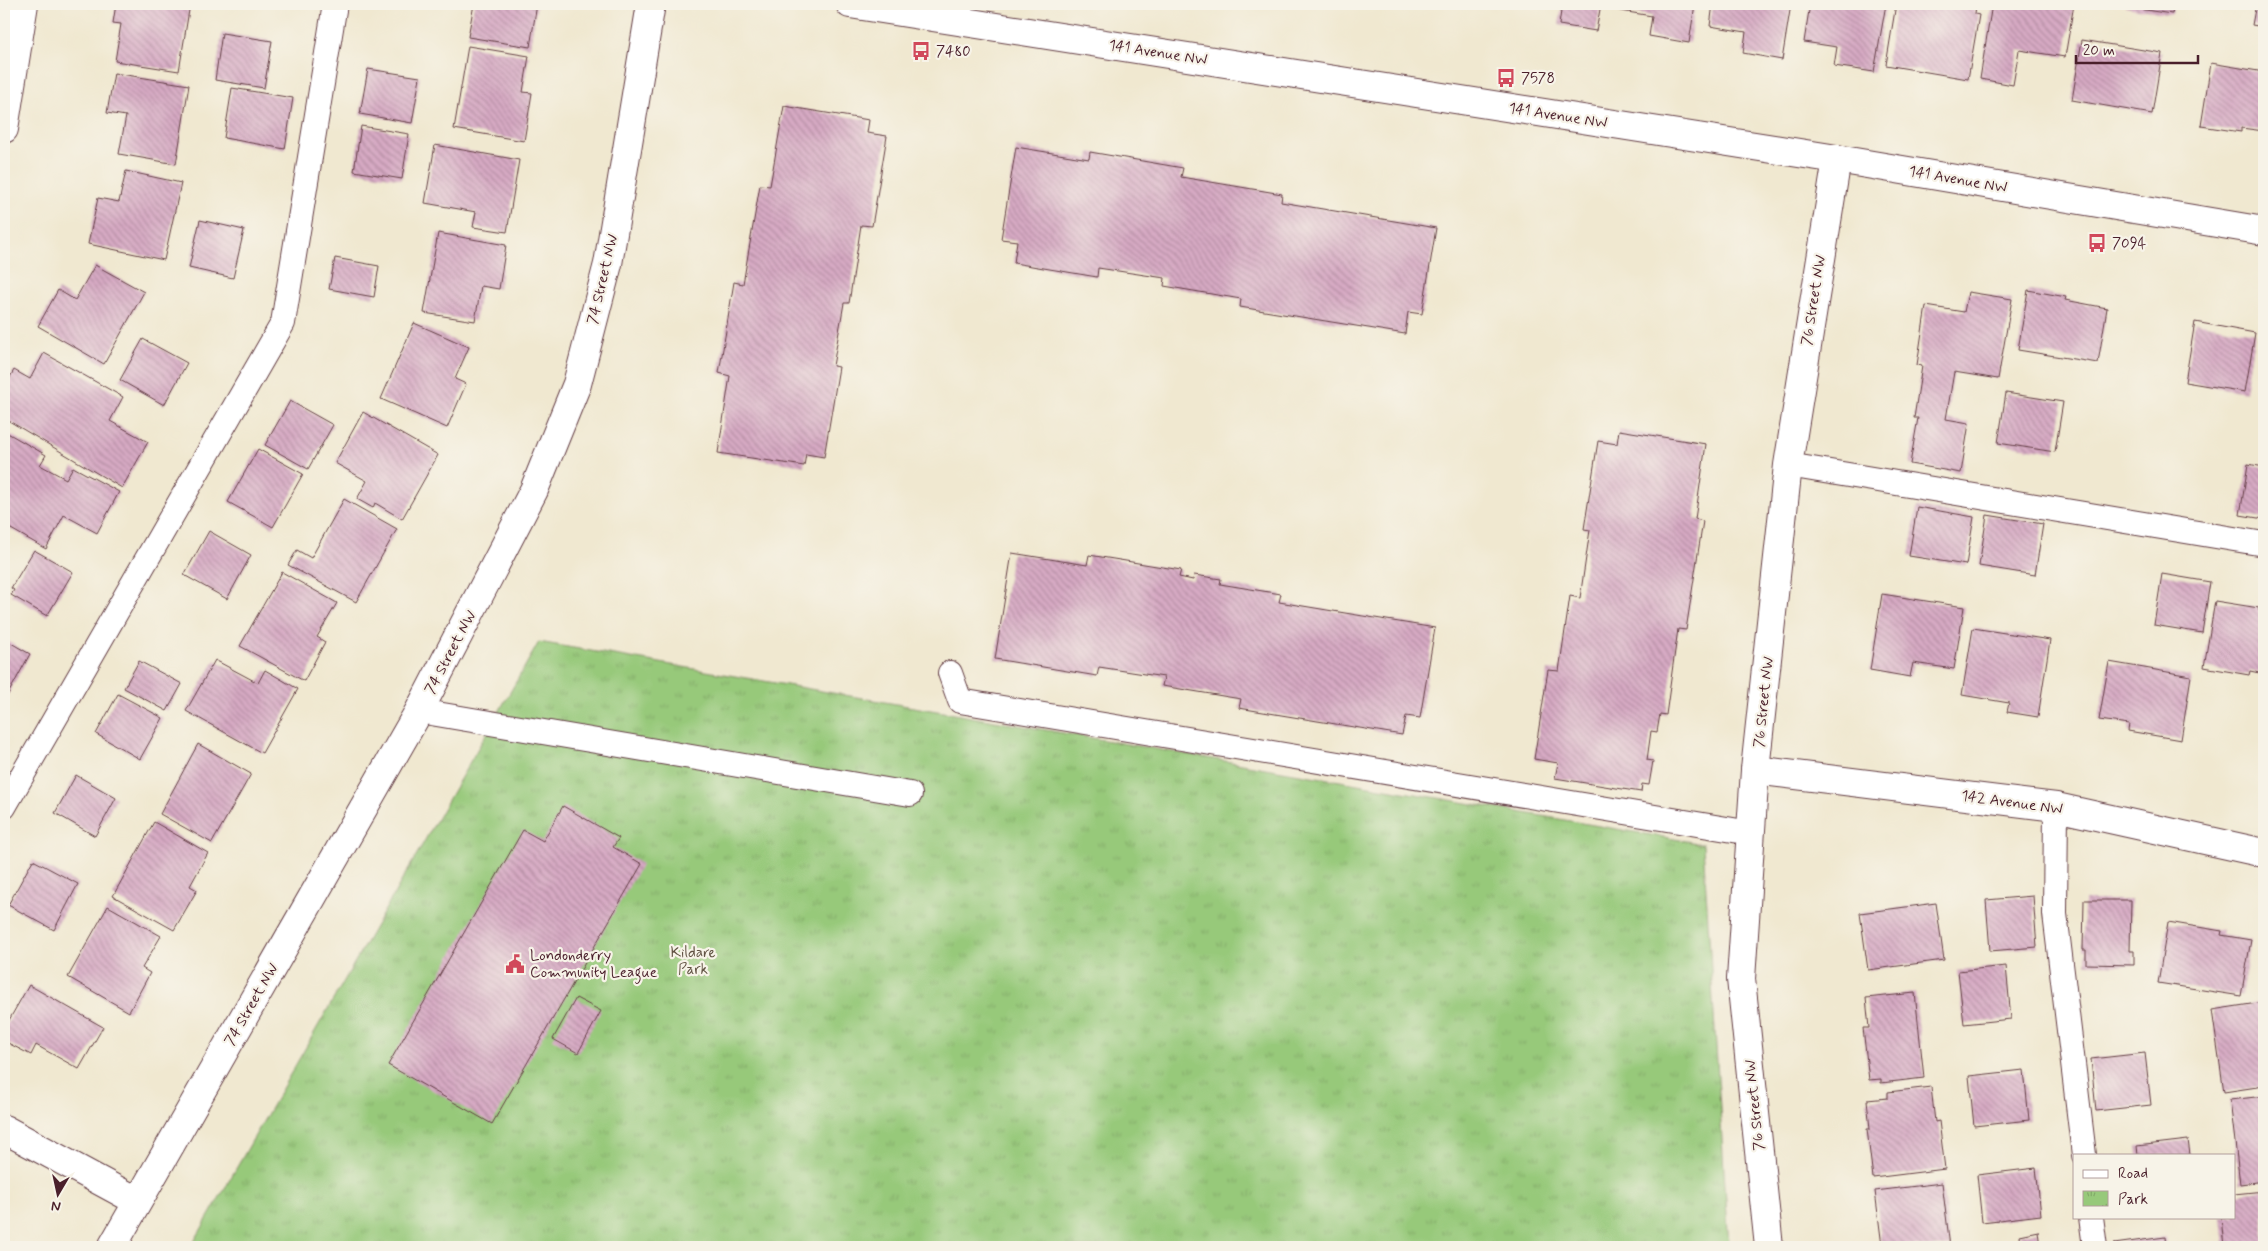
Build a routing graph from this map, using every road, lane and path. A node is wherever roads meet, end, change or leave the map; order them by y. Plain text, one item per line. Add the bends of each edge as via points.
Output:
1 (24, 4) edge
2 (336, 4) edge
3 (651, 4) edge
4 (850, 4) edge
5 (4, 129) edge
6 (1837, 159) junction
7 (2264, 231) edge
8 (1788, 465) junction
9 (2264, 544) edge
10 (950, 673) dead end
11 (420, 711) junction
12 (1756, 770) junction
13 (910, 794) dead end
14 (4, 807) edge
15 (2056, 807) junction
16 (1751, 833) junction
17 (2264, 853) edge
18 (4, 1129) edge
19 (2084, 1154) edge
20 (137, 1201) junction
21 (2091, 1218) edge
22 (112, 1247) edge
23 (1769, 1247) edge
24 (2095, 1247) edge

1 - 5 street
2 - 14 lane via 283,323
3 - 11 street, 74 Street NW via 608,264 577,384 534,490
4 - 6 street, 141 Avenue NW
6 - 7 street, 141 Avenue NW
6 - 8 street, 76 Street NW
8 - 9 lane
8 - 12 street, 76 Street NW
10 - 16 lane via 960,700
11 - 13 lane
11 - 20 street, 74 Street NW
12 - 15 street, 142 Avenue NW
12 - 16 street, 76 Street NW
15 - 17 street, 142 Avenue NW
15 - 19 lane via 2055,914
16 - 23 street, 76 Street NW via 1741,979
18 - 20 street
20 - 22 street, 74 Street NW
21 - 24 lane

